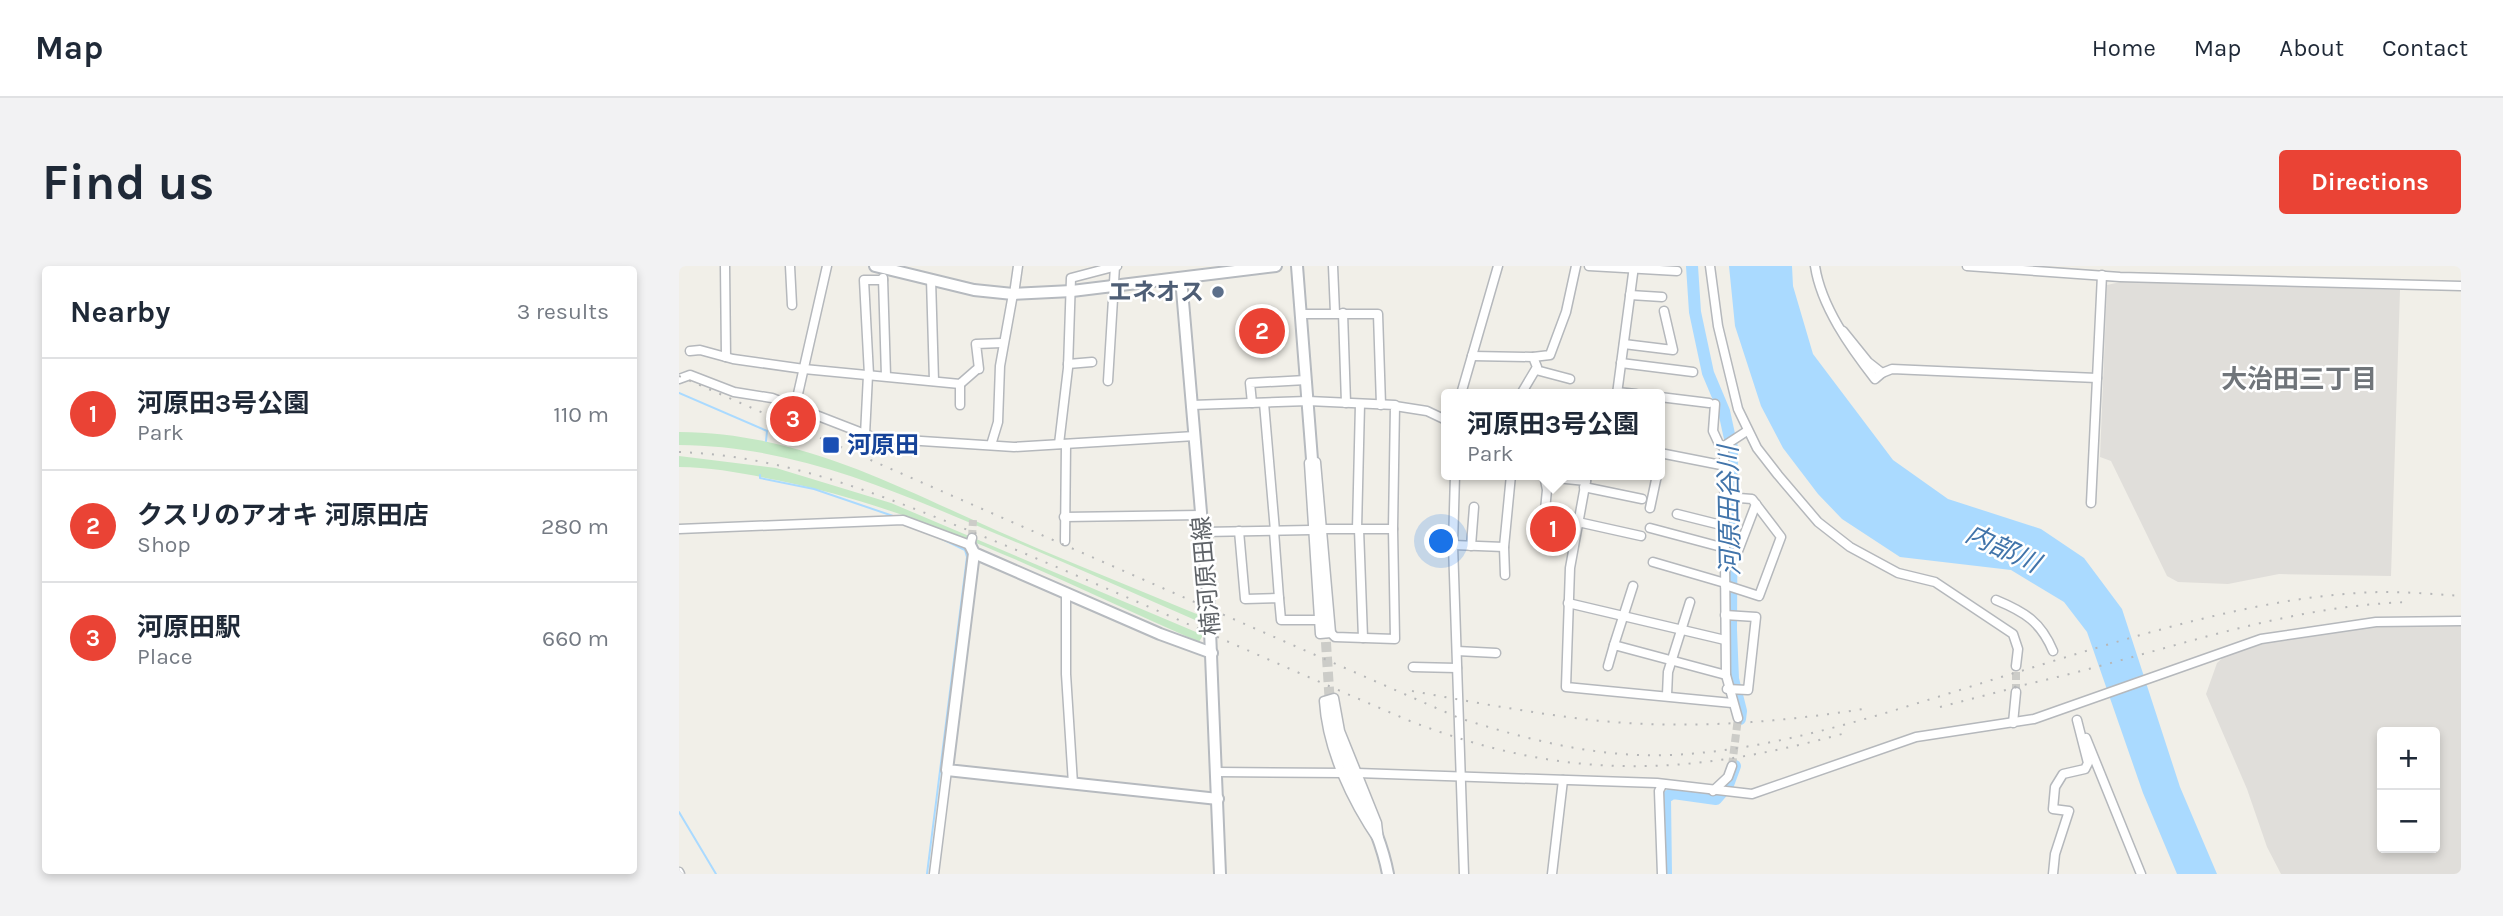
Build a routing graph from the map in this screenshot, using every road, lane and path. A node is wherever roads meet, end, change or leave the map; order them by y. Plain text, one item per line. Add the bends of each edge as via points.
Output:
1 (725, 266) edge
2 (790, 266) edge
3 (827, 266) edge
4 (1018, 266) edge
5 (1071, 266) edge
6 (1116, 266) edge
7 (1179, 266) edge
8 (1276, 266) edge
9 (1297, 266) edge
10 (1333, 266) edge
11 (1498, 266) edge
12 (1576, 266) edge
13 (1589, 266) edge
14 (1710, 266) edge
15 (1815, 266) edge
16 (1967, 266) edge
17 (879, 267) edge
18 (1634, 267) edge
19 (1677, 271) dead end
20 (2106, 272) edge
21 (1071, 278) junction
22 (1181, 278) junction
23 (930, 279) junction
24 (883, 280) junction
25 (1113, 286) junction
26 (2461, 286) edge
27 (1072, 290) junction
28 (1013, 294) junction
29 (1630, 295) junction
30 (1662, 297) dead end
31 (792, 305) dead end
32 (1664, 311) dead end
33 (1339, 313) junction
34 (1301, 314) junction
35 (1002, 343) junction
36 (1623, 344) junction
37 (690, 351) dead end
38 (1472, 356) junction
39 (726, 357) junction
40 (1533, 357) junction
41 (1092, 362) dead end
42 (1068, 363) junction
43 (1621, 363) junction
44 (804, 369) junction
45 (1535, 370) junction
46 (1693, 372) dead end
47 (869, 375) junction
48 (887, 376) junction
49 (2097, 378) junction
50 (679, 379) edge
51 (1570, 379) dead end
52 (1306, 380) junction
53 (934, 381) junction
54 (1108, 381) dead end
55 (960, 384) junction
56 (1462, 389) edge
57 (1524, 389) edge
58 (1618, 389) edge
59 (1665, 398) edge
60 (1308, 401) junction
61 (1252, 403) junction
62 (1264, 403) junction
63 (1346, 403) junction
64 (1360, 404) junction
65 (960, 405) dead end
66 (1192, 405) junction
67 (1381, 405) junction
68 (1395, 406) junction
69 (795, 407) junction
70 (1441, 418) edge
71 (1747, 431) junction
72 (865, 435) junction
73 (1195, 436) junction
74 (1730, 443) junction
75 (1063, 444) junction
76 (1312, 444) junction
77 (991, 445) junction
78 (1665, 456) edge
79 (1726, 466) junction
80 (1455, 480) edge
81 (1511, 480) edge
82 (1545, 480) edge
83 (1656, 480) edge
84 (1586, 481) edge
85 (1727, 497) junction
86 (1642, 499) dead end
87 (2091, 503) dead end
88 (1756, 504) junction
89 (1474, 507) dead end
90 (1650, 508) dead end
91 (1677, 514) dead end
92 (1201, 515) junction
93 (1064, 517) junction
94 (1578, 522) junction
95 (1725, 526) junction
96 (1650, 528) dead end
97 (679, 529) edge
98 (1323, 529) junction
99 (1358, 529) junction
100 (1393, 529) junction
101 (1311, 530) junction
102 (1543, 530) dead end
103 (1239, 531) junction
104 (1275, 531) junction
105 (1203, 532) junction
106 (1641, 536) dead end
107 (1065, 541) dead end
108 (972, 545) junction
109 (1453, 545) junction
110 (1471, 546) junction
111 (1504, 547) junction
112 (1725, 548) junction
113 (1738, 551) dead end
114 (1653, 562) dead end
115 (1505, 575) dead end
116 (1728, 585) junction
117 (1633, 586) dead end
118 (1066, 593) junction
119 (1279, 598) junction
120 (1996, 600) dead end
121 (1690, 602) dead end
122 (1568, 603) junction
123 (1624, 613) junction
124 (1729, 615) junction
125 (2461, 621) edge
126 (1325, 627) junction
127 (1681, 628) junction
128 (1363, 638) junction
129 (1725, 640) junction
130 (1614, 645) junction
131 (2053, 651) dead end
132 (1457, 652) junction
133 (1212, 653) junction
134 (1496, 653) dead end
135 (1671, 661) junction
136 (1608, 666) dead end
137 (2016, 666) tunnel mouth
138 (1412, 667) dead end
139 (1458, 668) junction
140 (1726, 676) junction
141 (1732, 689) junction
142 (2016, 692) tunnel mouth
143 (1667, 695) junction
144 (1732, 702) junction
145 (1330, 705) tunnel mouth
146 (2075, 705) junction
147 (1738, 718) tunnel mouth
148 (2077, 720) junction
149 (2013, 723) junction
150 (1731, 766) tunnel mouth
151 (947, 770) junction
152 (1217, 772) junction
153 (1344, 773) junction
154 (1357, 773) junction
155 (1461, 774) junction
156 (1563, 780) junction
157 (1073, 783) junction
158 (1662, 785) junction
159 (1719, 792) junction
160 (1217, 799) junction
161 (1379, 842) junction
162 (934, 874) edge
163 (1220, 874) edge
164 (1388, 874) edge
165 (1464, 874) edge
166 (1552, 874) edge
167 (1662, 874) edge
168 (2053, 874) edge
169 (2141, 874) edge

1 - 39 street
2 - 31 street
3 - 44 street
4 - 28 street
5 - 21 street
6 - 21 street
6 - 25 street
7 - 22 street
8 - 22 street
9 - 34 street
10 - 33 street
11 - 38 street
12 - 40 street via 1550,355
13 - 18 street
14 - 71 street via 1719,327
15 - 49 street via 1819,289 1843,331 1882,373 1892,369
16 - 20 street
17 - 23 street
17 - 24 street
18 - 19 street
18 - 29 street
20 - 26 street
20 - 49 street
21 - 27 street
22 - 25 street
22 - 66 street, 楠河原田線
23 - 28 street
23 - 53 street
24 - 47 street via 864,280
24 - 48 street
25 - 27 street
25 - 54 street
27 - 28 street
27 - 42 street
28 - 35 street
29 - 30 street
29 - 36 street
32 - 36 street via 1673,350
33 - 34 street
33 - 63 street
33 - 67 street via 1378,314
34 - 52 street
35 - 55 street via 976,344 978,370
35 - 77 street via 998,422
36 - 43 street
37 - 39 street
38 - 40 street
38 - 56 street
39 - 44 street
40 - 45 street
41 - 42 street
42 - 75 street
43 - 46 street
43 - 58 street
44 - 47 street
44 - 69 street
45 - 51 street
45 - 57 street
47 - 48 street
47 - 72 street
48 - 53 street
49 - 87 street
50 - 69 street via 690,375
52 - 60 street
52 - 61 street via 1250,383
53 - 55 street
55 - 65 street
59 - 74 street via 1712,404 1713,431 1719,444
60 - 62 street
60 - 63 street
60 - 76 street
61 - 62 street
61 - 66 street
62 - 104 street
63 - 64 street
64 - 67 street
64 - 99 street
66 - 73 street, 楠河原田線
67 - 68 street
68 - 70 street
68 - 100 street
69 - 72 street
71 - 74 street
71 - 137 street via 1778,475 1831,534 1899,573 1935,582 1985,613 2013,635 2018,649
72 - 77 street
73 - 75 street
73 - 92 street, 楠河原田線
74 - 79 street
75 - 77 street
75 - 93 street
76 - 98 street
76 - 101 street via 1307,478
76 - 126 street
78 - 79 street
79 - 85 street
80 - 109 street
81 - 111 street
82 - 102 street
83 - 90 street
84 - 86 street
84 - 94 street
85 - 88 street via 1752,499
85 - 95 street
88 - 113 street
88 - 116 street via 1781,537 1759,596
89 - 110 street
91 - 95 street
92 - 93 street
92 - 105 street, 楠河原田線
93 - 107 street
94 - 106 street
94 - 122 street
95 - 112 street
96 - 112 street
97 - 108 street via 903,520
98 - 99 street
98 - 126 street
99 - 100 street
99 - 128 street
100 - 128 street via 1395,639
101 - 104 street
101 - 126 street
103 - 104 street
103 - 105 street
103 - 119 street via 1245,599
104 - 119 street
105 - 133 street, 楠河原田線
108 - 118 street
108 - 151 street
109 - 110 street
109 - 132 street
110 - 111 street
111 - 115 street
112 - 116 street
114 - 116 street
116 - 124 street
117 - 123 street
118 - 133 street
118 - 157 street
119 - 126 street via 1281,620
120 - 131 street via 2039,623
121 - 127 street
122 - 123 street
122 - 143 street via 1566,687
123 - 127 street
123 - 130 street
124 - 129 street
124 - 141 street via 1756,617 1748,690
125 - 146 street via 2376,622 2261,639
126 - 128 street via 1335,637
127 - 129 street
127 - 135 street
129 - 140 street
130 - 135 street
130 - 136 street
132 - 134 street
132 - 139 street
133 - 152 street, 楠河原田線
135 - 140 street
135 - 143 street
138 - 139 street
139 - 155 street
140 - 141 street
141 - 144 street
142 - 149 street
143 - 144 street
144 - 147 street
145 - 161 street via 1336,741
146 - 148 street
146 - 149 street
148 - 168 street via 2087,767 2057,779 2053,809 2069,811
148 - 169 street
149 - 159 street via 1916,737 1752,794
150 - 159 street
151 - 157 street
151 - 162 street
152 - 153 street
152 - 160 street, 楠河原田線
153 - 154 street via 1326,720 1326,699 1336,699 1341,731
153 - 161 street via 1361,816
154 - 155 street
154 - 161 street via 1377,823
155 - 156 street
155 - 165 street
156 - 158 street
156 - 166 street
157 - 160 street
158 - 159 street
158 - 167 street
160 - 163 street, 楠河原田線
161 - 164 street

